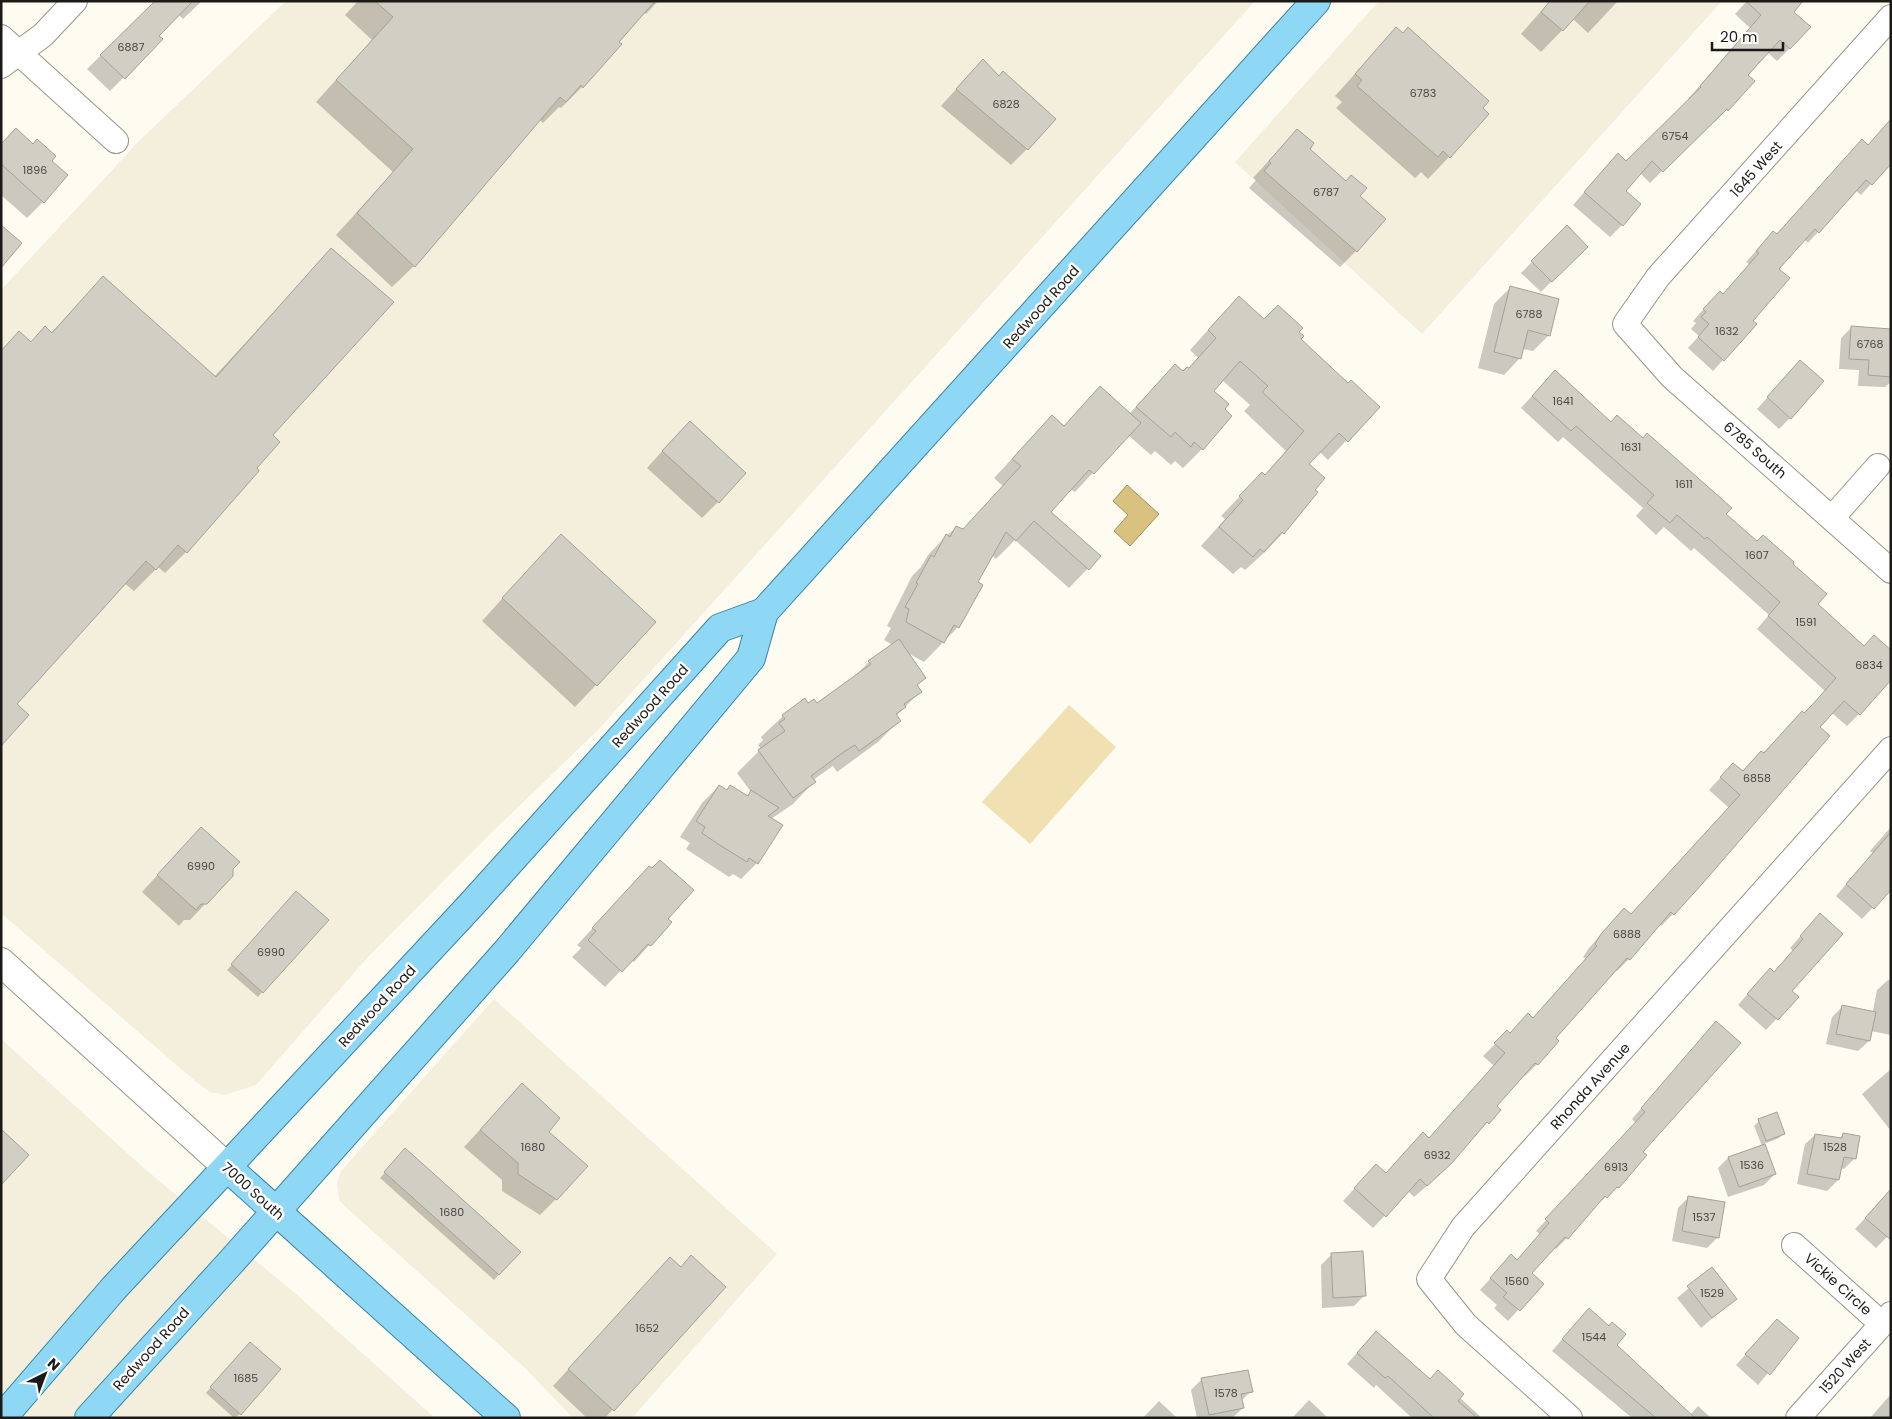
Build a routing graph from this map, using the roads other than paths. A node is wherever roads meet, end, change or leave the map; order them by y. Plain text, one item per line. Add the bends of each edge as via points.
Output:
1 (75, 1) edge
2 (1316, 1) edge
3 (1885, 1) edge
4 (1891, 11) edge
5 (1891, 17) edge
6 (1, 37) edge
7 (10, 60) edge
8 (116, 142) dead end
9 (1625, 324) joint
10 (1878, 466) dead end
11 (1832, 518) junction
12 (1891, 571) edge
13 (764, 612) junction
14 (1891, 749) edge
15 (1, 962) edge
16 (227, 1166) junction
17 (275, 1211) junction
18 (1794, 1245) dead end
19 (1887, 1319) edge
20 (2, 1418) edge
21 (89, 1418) edge
22 (506, 1418) edge
23 (1570, 1418) edge
24 (1798, 1418) edge

1 - 7 street via 43,34
2 - 13 main road, Redwood Road
3 - 4 street
5 - 9 street, 1645 West via 1658,277
6 - 7 street
7 - 8 street
9 - 11 street, 6785 South via 1672,377
10 - 11 street
11 - 12 street, 6785 South
13 - 16 main road, Redwood Road via 720,628 471,905
13 - 17 main road, Redwood Road via 751,658 506,951
14 - 23 street, Rhonda Avenue via 1463,1228 1429,1279 1466,1325
15 - 16 main road, 7000 South
16 - 17 main road, 7000 South
16 - 20 main road, Redwood Road via 114,1288
17 - 21 main road, Redwood Road
17 - 22 main road, 7000 South
18 - 19 street, Vickie Circle
19 - 24 street, 1520 West

